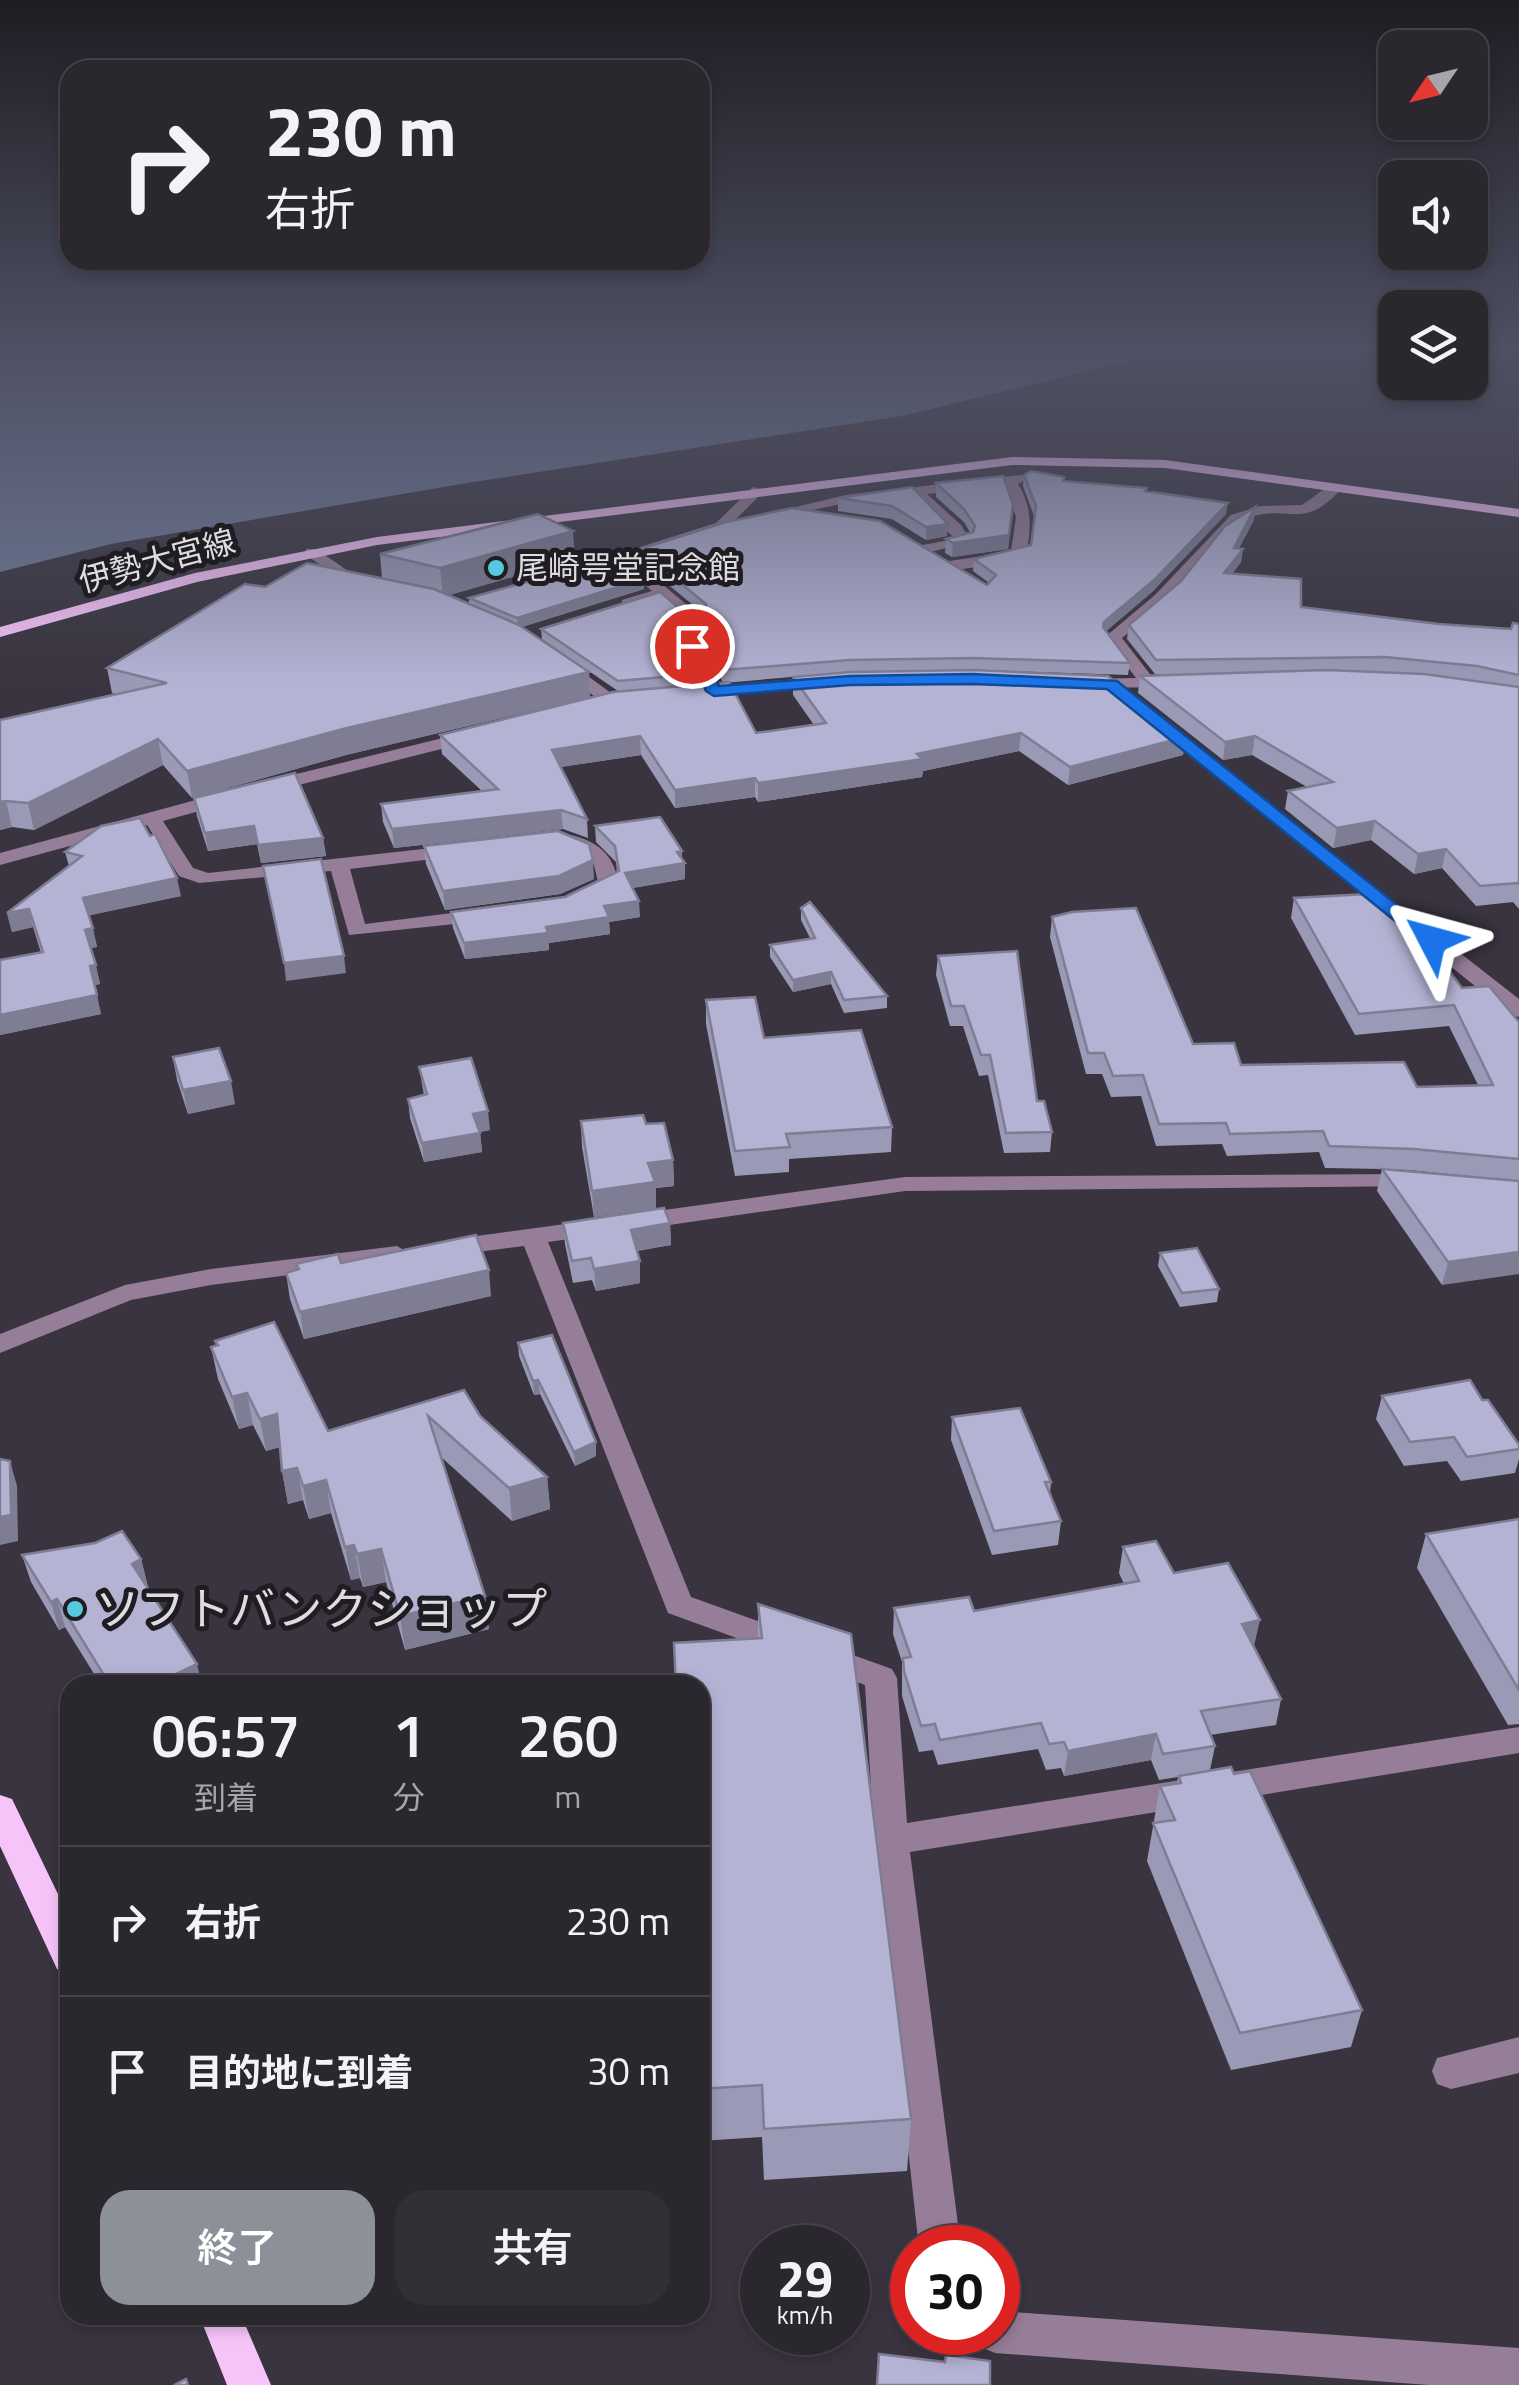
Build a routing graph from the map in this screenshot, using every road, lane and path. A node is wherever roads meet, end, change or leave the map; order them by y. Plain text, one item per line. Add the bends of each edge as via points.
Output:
1 (1335, 488) junction
2 (758, 490) junction
3 (917, 492) junction
4 (788, 511) junction
5 (1519, 513) edge
6 (824, 519) edge
7 (720, 526) junction
8 (311, 552) junction
9 (607, 562) junction
10 (948, 566) junction
11 (571, 572) edge
12 (972, 581) edge
13 (374, 589) edge
14 (664, 592) junction
15 (609, 609) edge
16 (0, 632) edge
17 (543, 652) edge
18 (850, 680) edge
19 (1185, 682) edge
20 (1072, 683) edge
21 (1148, 683) junction
22 (1112, 685) junction
23 (714, 691) junction
24 (680, 694) edge
25 (612, 702) edge
26 (485, 732) edge
27 (152, 818) junction
28 (544, 841) edge
29 (488, 847) edge
30 (0, 859) edge
31 (339, 864) junction
32 (566, 904) edge
33 (509, 912) edge
34 (1519, 1010) edge
35 (1445, 1184) edge
36 (533, 1237) junction
37 (0, 1344) edge
38 (1519, 1740) edge
39 (0, 1809) edge
40 (891, 1840) junction
41 (60, 1936) edge
42 (1519, 2055) edge
43 (1451, 2071) dead end
44 (937, 2225) edge
45 (224, 2325) edge
46 (1020, 2334) edge
47 (1519, 2370) edge
48 (248, 2385) edge

1 - 2 main road, 伊勢大宮線 via 1165,464 1045,460
1 - 5 main road, 伊勢大宮線
1 - 21 street via 1308,511 1236,518 1163,596 1113,637
2 - 7 street
2 - 8 main road, 伊勢大宮線
3 - 4 street
3 - 10 street via 964,542 916,546
3 - 10 street via 1015,480 1026,518 1018,556
4 - 6 street
4 - 7 street
7 - 9 street
8 - 13 street via 357,585
8 - 16 main road, 伊勢大宮線
9 - 11 street
9 - 14 street via 640,572
10 - 12 street
14 - 15 street
14 - 23 street via 698,622 692,646
17 - 25 street
18 - 23 street
19 - 21 street
20 - 22 street
21 - 22 street
22 - 34 street
23 - 24 street
26 - 27 street
27 - 30 street
27 - 31 street via 186,872 206,879
28 - 32 street via 581,844 607,866 608,884
29 - 31 street
31 - 33 street via 356,931
35 - 36 street via 904,1184
36 - 37 street via 125,1293
36 - 40 street via 679,1604 881,1678
38 - 40 street
39 - 41 main road
40 - 44 street
42 - 43 street
45 - 48 main road
46 - 47 street

